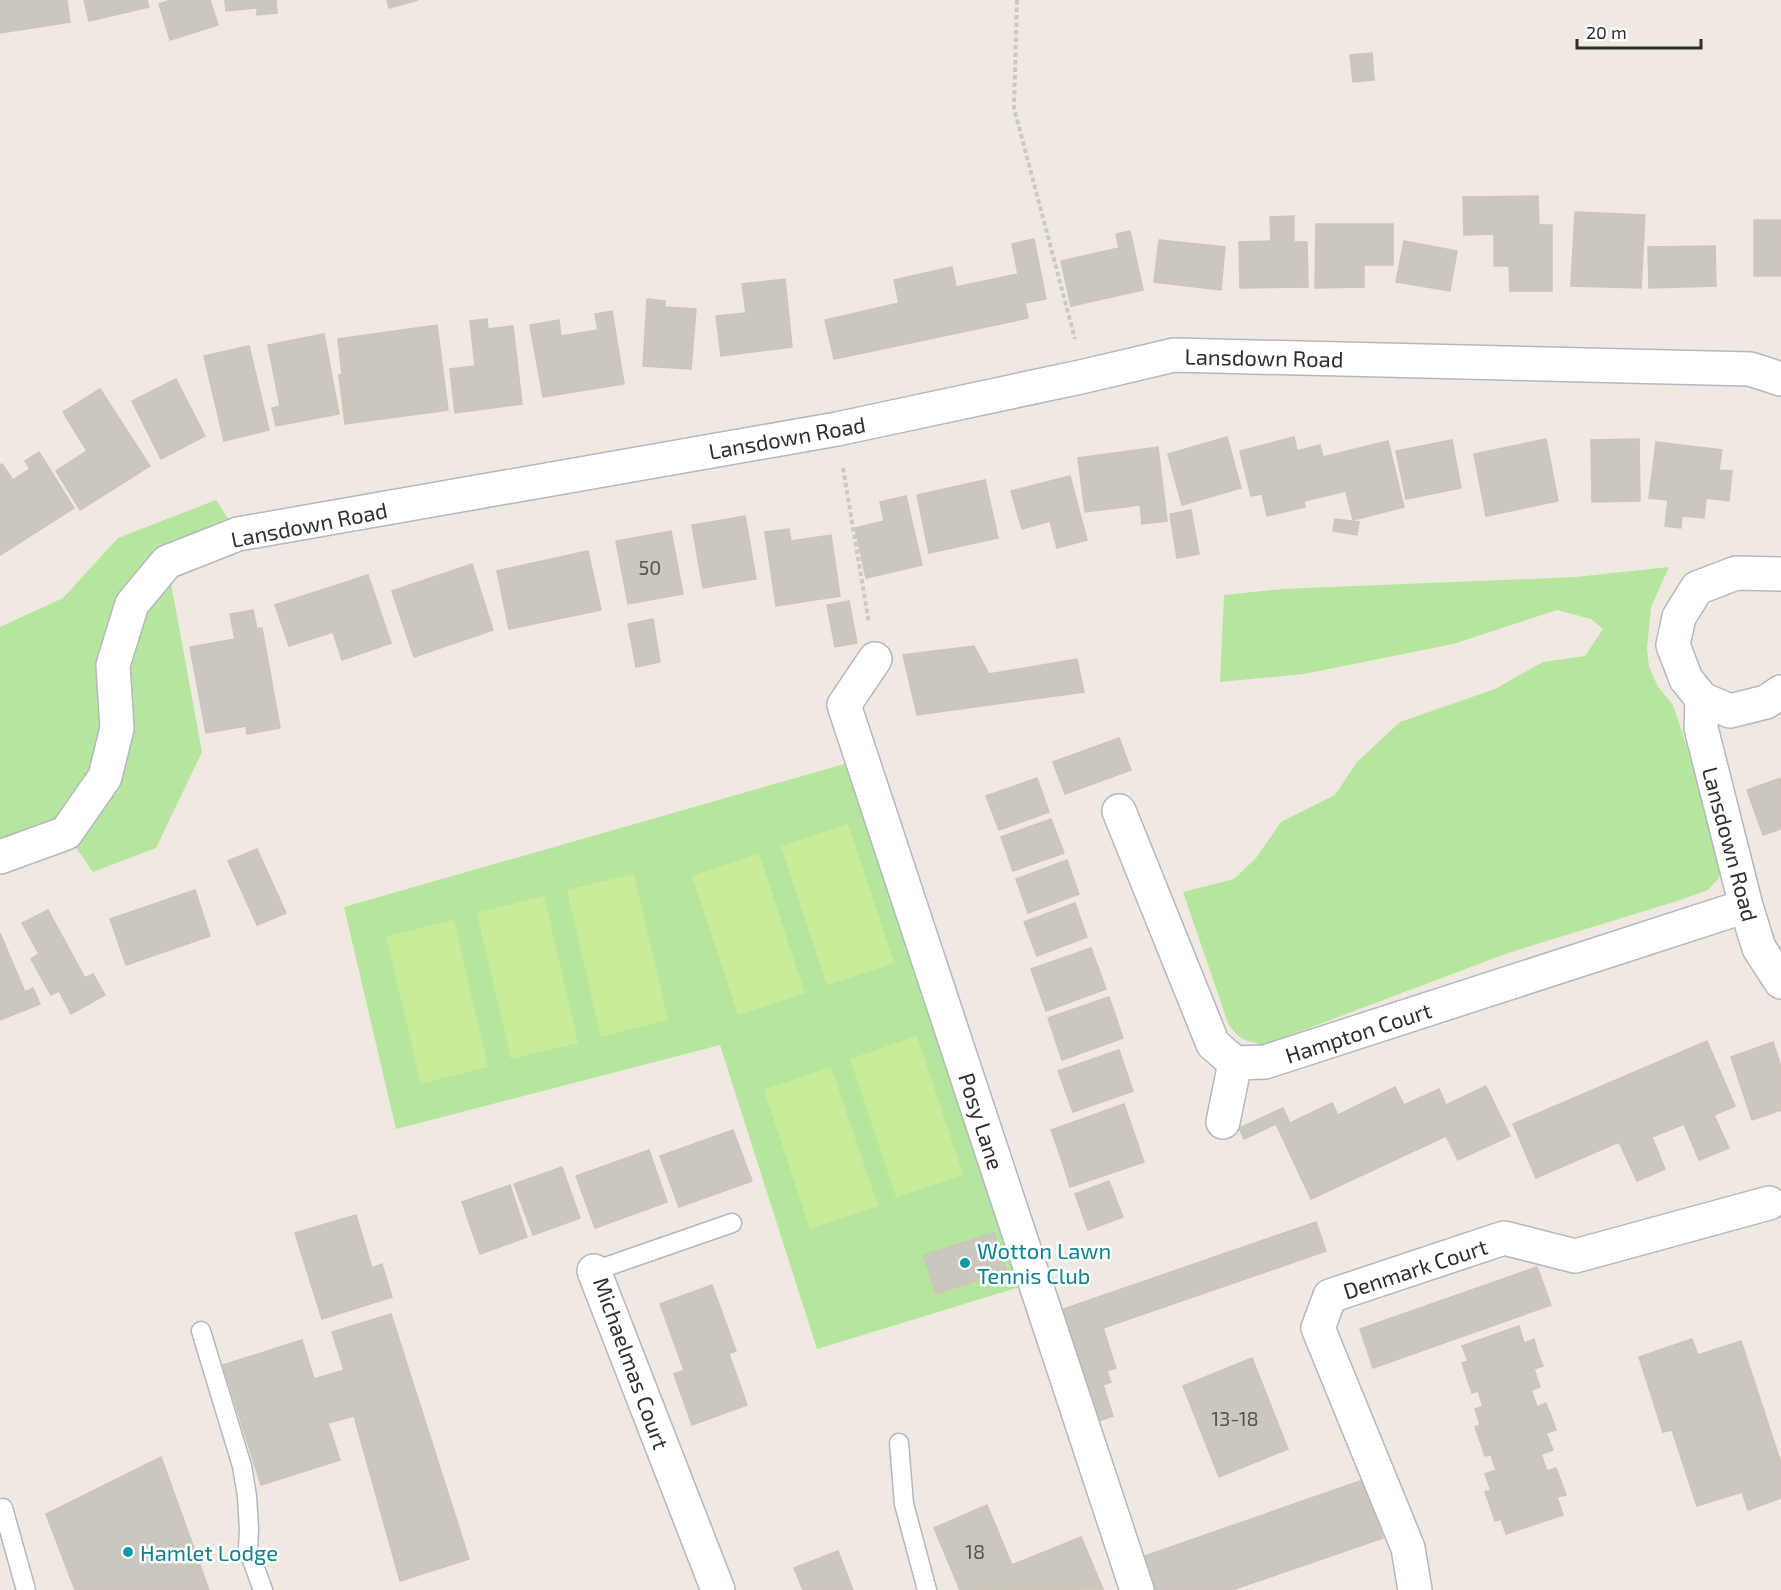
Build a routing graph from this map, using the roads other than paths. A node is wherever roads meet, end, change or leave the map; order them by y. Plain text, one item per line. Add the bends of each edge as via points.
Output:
1 (1781, 379) edge
2 (1781, 574) edge
3 (875, 659) road end
4 (1781, 692) edge
5 (1702, 699) junction
6 (1119, 811) dead end
7 (0, 857) edge
8 (1746, 906) junction
9 (1781, 982) edge
10 (1235, 1063) junction
11 (1223, 1122) dead end
12 (1769, 1203) dead end
13 (732, 1223) dead end
14 (594, 1270) joint
15 (201, 1331) dead end
16 (898, 1443) dead end
17 (3, 1508) dead end
18 (26, 1590) edge
19 (263, 1590) edge
20 (718, 1590) edge
21 (927, 1590) edge
22 (1137, 1590) edge
23 (1415, 1590) edge

1 - 7 street, Lansdown Road via 1750,369 1174,355 837,429 238,534 167,562 132,604 113,665 117,728 105,777 66,833
2 - 5 street via 1736,573 1697,588 1679,616 1673,645 1686,678
3 - 22 street, Posy Lane via 844,705
4 - 5 street via 1766,702 1730,711
5 - 8 street, Lansdown Road via 1701,728
6 - 10 street via 1213,1044
8 - 9 street, Lansdown Road via 1759,948
8 - 10 street, Hampton Court via 1265,1062
10 - 11 street
12 - 23 street, Denmark Court via 1575,1256 1504,1238 1330,1296 1318,1329 1408,1548
13 - 14 lane, Michaelmas Court
14 - 20 street, Michaelmas Court
15 - 19 lane via 242,1466 248,1549
16 - 21 lane via 904,1504
17 - 18 lane

